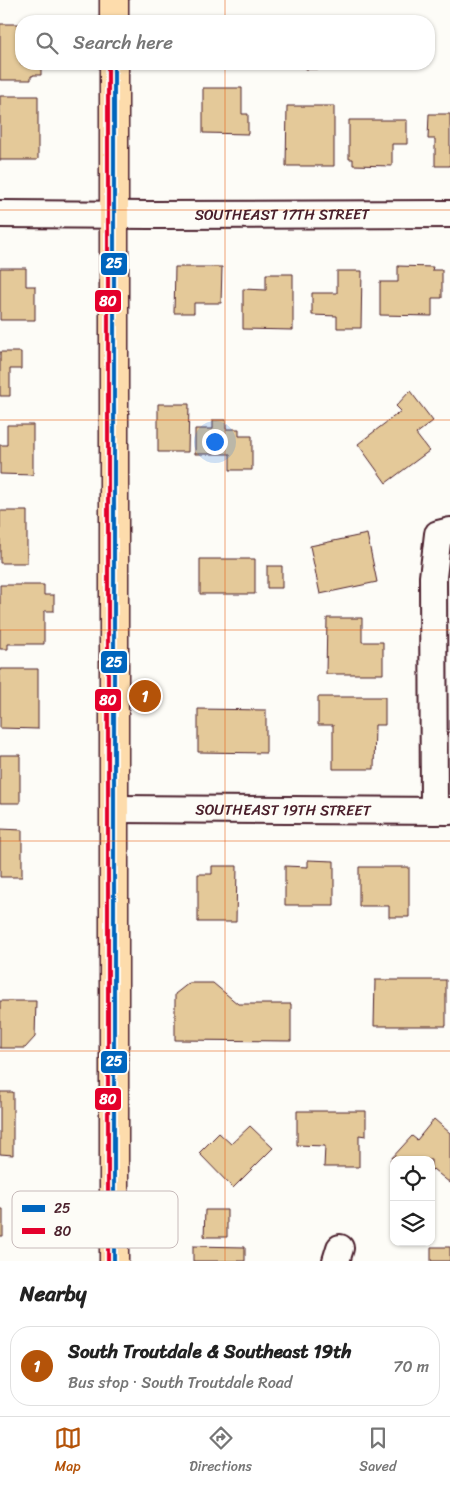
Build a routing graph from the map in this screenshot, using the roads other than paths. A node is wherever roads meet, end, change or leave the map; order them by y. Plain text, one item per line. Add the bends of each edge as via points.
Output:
1 (114, 0) edge
2 (114, 15) edge
3 (114, 70) edge
4 (0, 214) edge
5 (450, 214) edge
6 (114, 215) junction
7 (444, 533) edge
8 (114, 809) junction
9 (442, 811) edge
10 (114, 1191) edge
11 (114, 1248) edge
12 (114, 1261) edge

1 - 2 main road
3 - 6 main road
4 - 6 street, SOUTHEAST 17TH STREET
5 - 6 street, SOUTHEAST 17TH STREET
6 - 8 main road
7 - 9 street via 433,577
8 - 9 street, SOUTHEAST 19TH STREET
8 - 10 main road
11 - 12 main road

